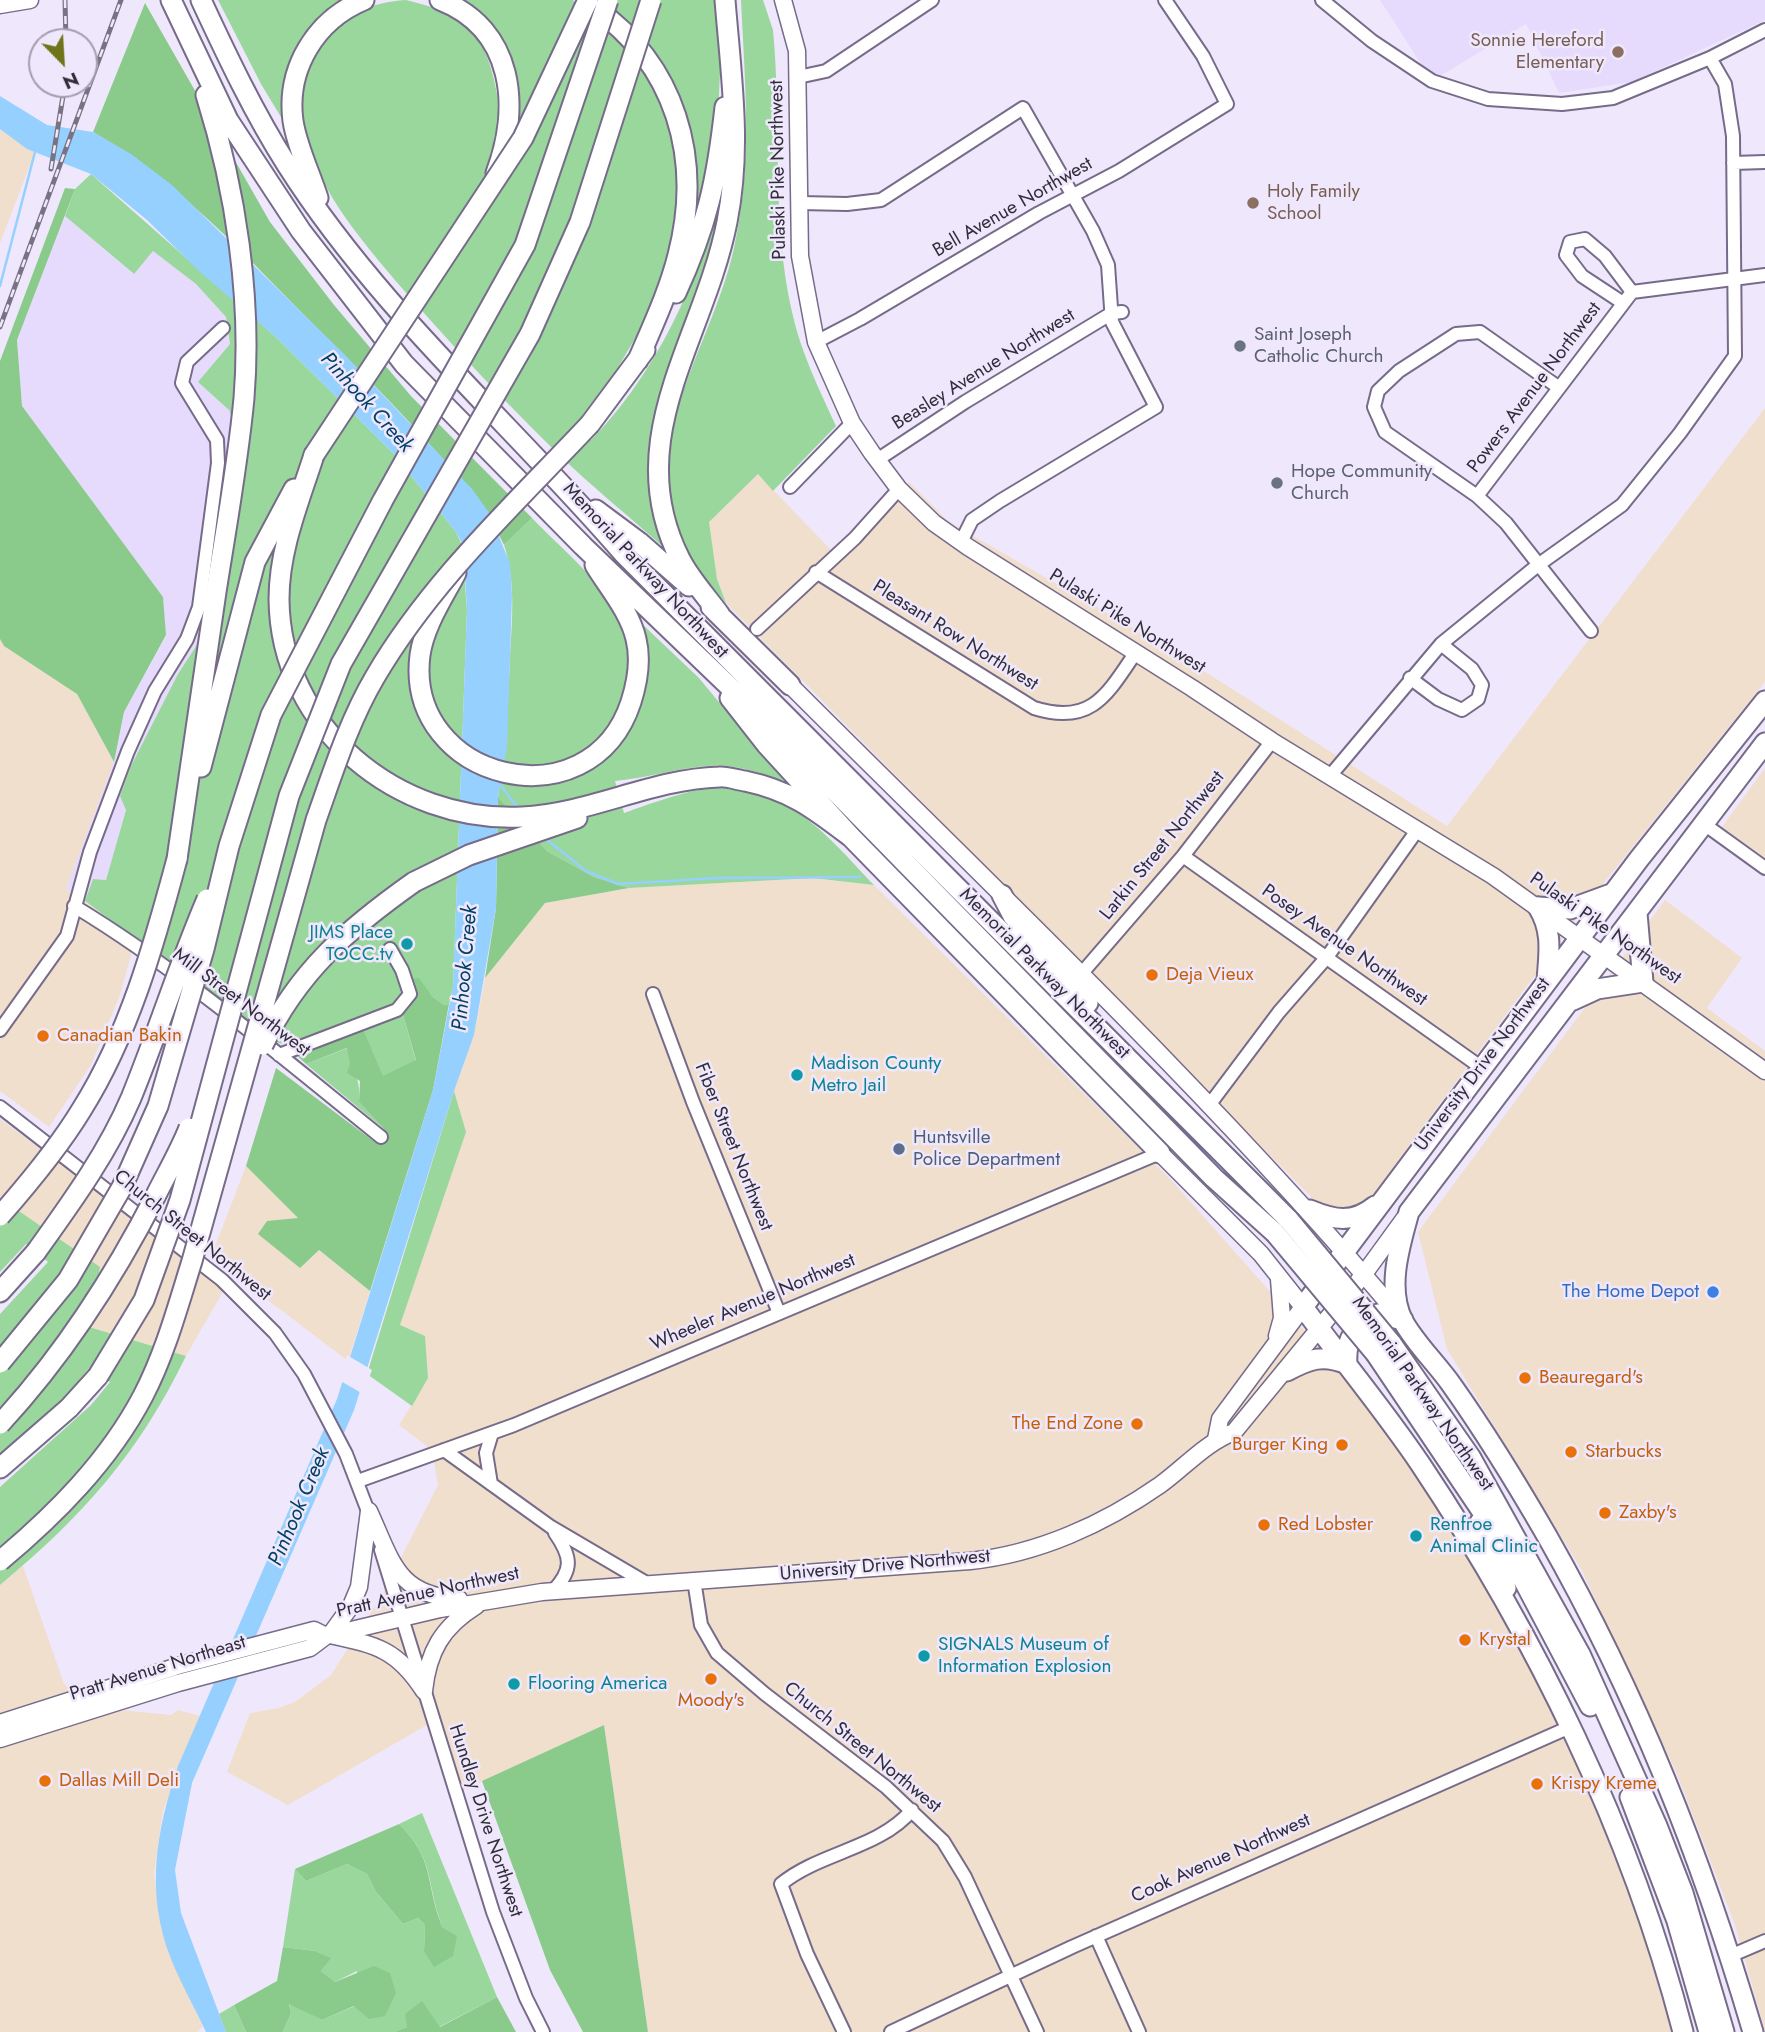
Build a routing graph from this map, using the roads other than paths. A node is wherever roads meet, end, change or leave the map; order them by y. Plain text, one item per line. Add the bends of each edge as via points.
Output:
1 (30, 0) edge
2 (172, 0) edge
3 (364, 0) edge
4 (440, 0) edge
5 (586, 0) edge
6 (608, 0) edge
7 (651, 0) edge
8 (725, 0) edge
9 (783, 0) edge
10 (932, 0) edge
11 (1165, 0) edge
12 (1322, 0) edge
13 (1, 3) edge
14 (205, 8) edge
15 (184, 27) junction
16 (1765, 30) edge
17 (1710, 58) junction
18 (730, 68) junction
19 (798, 77) junction
20 (1765, 162) edge
21 (1733, 163) junction
22 (1072, 194) junction
23 (486, 195) junction
24 (800, 203) junction
25 (325, 218) junction
26 (1765, 275) edge
27 (1734, 278) junction
28 (1632, 292) junction
29 (1623, 303) junction
30 (1117, 313) junction
31 (223, 328) dead end
32 (816, 342) junction
33 (638, 360) junction
34 (1558, 387) junction
35 (852, 423) junction
36 (314, 456) junction
37 (877, 460) junction
38 (790, 486) dead end
39 (568, 489) junction
40 (899, 489) junction
41 (1478, 496) junction
42 (961, 542) junction
43 (583, 546) junction
44 (463, 560) junction
45 (1538, 565) junction
46 (816, 572) junction
47 (720, 615) junction
48 (757, 629) dead end
49 (1591, 631) dead end
50 (1441, 644) junction
51 (1136, 652) junction
52 (714, 673) junction
53 (1410, 678) junction
54 (790, 685) joint
55 (1765, 701) edge
56 (1272, 741) junction
57 (1765, 743) edge
58 (1330, 776) junction
59 (622, 799) junction
60 (1704, 824) junction
61 (1418, 829) junction
62 (851, 837) junction
63 (229, 846) junction
64 (1183, 856) junction
65 (177, 859) junction
66 (1765, 868) edge
67 (1612, 894) junction
68 (1002, 895) junction
69 (74, 905) junction
70 (1538, 907) junction
71 (1637, 913) junction
72 (1580, 937) junction
73 (390, 949) dead end
74 (1605, 955) junction
75 (1327, 957) junction
76 (1082, 973) junction
77 (1547, 982) junction
78 (1643, 982) junction
79 (996, 986) junction
80 (653, 994) dead end
81 (1569, 1002) junction
82 (0, 1030) edge
83 (219, 1048) junction
84 (279, 1055) junction
85 (1133, 1062) junction
86 (1482, 1068) junction
87 (1765, 1071) edge
88 (1114, 1072) junction
89 (243, 1087) junction
90 (1210, 1104) junction
91 (0, 1107) edge
92 (381, 1137) dead end
93 (1160, 1153) junction
94 (1381, 1201) junction
95 (1310, 1210) junction
96 (1409, 1212) junction
97 (0, 1216) edge
98 (1282, 1226) junction
99 (1345, 1252) junction
100 (1261, 1254) junction
101 (1364, 1274) junction
102 (1279, 1276) junction
103 (0, 1292) edge
104 (1303, 1307) junction
105 (779, 1313) junction
106 (1403, 1320) junction
107 (1320, 1330) junction
108 (1274, 1347) junction
109 (1384, 1348) junction
110 (0, 1363) edge
111 (1347, 1364) junction
112 (1287, 1371) junction
113 (0, 1424) edge
114 (492, 1433) junction
115 (1216, 1439) junction
116 (444, 1450) junction
117 (1471, 1458) junction
118 (1452, 1464) junction
119 (0, 1468) edge
120 (358, 1481) junction
121 (491, 1484) junction
122 (369, 1511) junction
123 (551, 1527) junction
124 (1557, 1555) junction
125 (0, 1561) edge
126 (694, 1580) junction
127 (648, 1584) junction
128 (553, 1591) junction
129 (484, 1601) junction
130 (401, 1618) junction
131 (1516, 1619) junction
132 (328, 1636) junction
133 (181, 1665) joint
134 (424, 1691) junction
135 (0, 1723) edge
136 (1570, 1727) junction
137 (0, 1739) edge
138 (912, 1810) junction
139 (1096, 1936) junction
140 (1765, 1941) edge
141 (1730, 1956) junction
142 (1012, 1977) junction
143 (543, 2032) edge
144 (844, 2032) edge
145 (891, 2032) edge
146 (1037, 2032) edge
147 (1139, 2032) edge
148 (1682, 2032) edge
149 (1709, 2032) edge
150 (1724, 2032) edge
151 (1753, 2032) edge

1 - 13 main road
2 - 15 highway
3 - 25 highway via 341,12 314,38 294,83 296,134
4 - 23 highway, bridge via 485,32 505,66 511,92 505,146
5 - 23 highway, bridge via 544,98
5 - 33 highway via 618,24 652,65 666,89 687,163 687,206 678,255
6 - 63 highway, bridge via 525,245 271,715
7 - 83 highway, bridge via 580,222 530,334 341,664 289,796
8 - 18 highway
9 - 19 main road, Pulaski Pike Northwest via 797,51
10 - 19 street via 826,71
11 - 22 street, Bell Avenue Northwest via 1203,56 1227,104 1119,171
12 - 17 street via 1371,41 1432,80 1488,99 1562,103 1613,98
14 - 25 highway, Memorial Parkway Northwest via 287,165
15 - 43 highway, Memorial Parkway Northwest via 228,120 359,309 438,401
15 - 65 highway via 230,186 244,324 244,396
16 - 17 street
17 - 21 street via 1725,84
18 - 33 highway via 712,201 665,318
18 - 47 highway via 736,137 727,224 667,408 656,472 666,525 680,560
19 - 24 main road, Pulaski Pike Northwest
20 - 21 street
21 - 27 street
22 - 24 street via 1023,108 881,200
22 - 30 street via 1108,265
22 - 32 street, Bell Avenue Northwest
23 - 36 highway, bridge
24 - 32 main road, Pulaski Pike Northwest via 800,256
25 - 39 highway, Memorial Parkway Northwest via 436,353
26 - 27 street
27 - 28 street
27 - 45 street via 1735,356 1622,505
28 - 29 street, Powers Avenue Northwest
28 - 29 street, Powers Avenue Northwest via 1605,256 1585,239 1570,242 1566,255 1582,276
29 - 34 street, Powers Avenue Northwest
30 - 37 street, Beasley Avenue Northwest
30 - 42 street via 1112,322 1156,407 972,520
31 - 69 street via 187,362 182,383 217,440 218,452 199,607 128,751
32 - 35 main road, Pulaski Pike Northwest
33 - 44 highway, bridge via 590,424
34 - 41 street, Powers Avenue Northwest
34 - 41 street via 1480,332 1456,334 1399,371 1378,391 1374,407 1385,432
35 - 37 main road, Pulaski Pike Northwest
35 - 38 street
36 - 59 highway, bridge via 285,544 281,621 288,657 302,691 344,750 402,793 472,815 543,815
36 - 65 highway via 255,562
37 - 40 main road, Pulaski Pike Northwest
39 - 47 highway via 639,542
39 - 85 highway, Memorial Parkway Northwest via 624,554
40 - 42 main road, Pulaski Pike Northwest
40 - 46 street via 855,538
41 - 45 street
42 - 51 main road, Pulaski Pike Northwest
43 - 44 highway, bridge via 624,609 636,638 637,670 633,695 611,739 593,756 552,775 527,777 488,768 465,755 445,737 426,702 420,652
43 - 52 highway, Memorial Parkway Northwest
44 - 89 highway, bridge via 418,610 374,678 338,758 276,957
45 - 49 street
45 - 50 street
46 - 48 street
46 - 51 street, Pleasant Row Northwest via 1034,708 1051,713 1076,713 1092,706 1110,691
47 - 54 highway
50 - 53 street
50 - 53 street via 1472,668 1482,685 1478,699 1462,710
51 - 56 main road, Pulaski Pike Northwest
52 - 62 highway via 738,711
52 - 88 highway, Memorial Parkway Northwest
53 - 58 street
54 - 68 main road
55 - 67 highway, University Drive Northwest
56 - 58 main road, Pulaski Pike Northwest
56 - 64 street, Larkin Street Northwest
57 - 60 highway, University Drive Northwest
58 - 61 main road, Pulaski Pike Northwest
59 - 62 highway via 720,776 777,788
59 - 89 highway, bridge via 469,855 414,882 359,920 307,971 275,1019
60 - 66 street
60 - 71 highway, University Drive Northwest
61 - 70 main road, Pulaski Pike Northwest
61 - 75 street
62 - 79 highway
63 - 103 highway, bridge via 179,964 130,1100 89,1177 36,1252
63 - 110 highway, bridge via 158,1106 122,1187 68,1280
64 - 75 street, Posey Avenue Northwest
64 - 76 street, Larkin Street Northwest
65 - 97 highway, bridge via 135,1000 109,1058 82,1110
67 - 70 highway via 1570,909
67 - 72 highway, University Drive Northwest
68 - 76 main road
68 - 85 highway via 1013,916 1069,978
69 - 82 street via 67,936
69 - 84 street, Mill Street Northwest
70 - 72 main road, Pulaski Pike Northwest
70 - 77 highway via 1547,921 1550,942
71 - 74 highway, University Drive Northwest
71 - 78 highway
72 - 74 main road, Pulaski Pike Northwest
72 - 77 highway, University Drive Northwest
73 - 84 street via 410,994 397,1010
74 - 78 main road, Pulaski Pike Northwest
74 - 81 highway, University Drive Northwest
75 - 86 street, Posey Avenue Northwest
75 - 90 street
76 - 90 main road
77 - 86 highway, University Drive Northwest
78 - 81 highway via 1597,989
78 - 87 main road, Pulaski Pike Northwest
79 - 88 highway
79 - 93 highway
80 - 105 street, Fiber Street Northwest
81 - 96 highway, University Drive Northwest
83 - 113 highway, bridge via 186,1136 131,1245 77,1332
83 - 119 highway, bridge via 180,1200 144,1300 98,1376
84 - 92 street, Mill Street Northwest
85 - 98 highway, Memorial Parkway Northwest
86 - 94 highway, University Drive Northwest
88 - 98 highway, Memorial Parkway Northwest via 1214,1178
89 - 125 highway, bridge via 173,1323 144,1395 86,1478
90 - 95 main road
91 - 120 street, Church Street Northwest via 239,1295 275,1332 304,1374
93 - 100 main road
93 - 105 street, Wheeler Avenue Northwest
94 - 95 highway via 1341,1221
94 - 99 highway, University Drive Northwest
95 - 99 main road
95 - 100 main road via 1315,1228 1298,1252 1282,1260
96 - 101 main road, University Drive Northwest
96 - 106 highway via 1397,1255 1397,1299
98 - 109 highway, Memorial Parkway Northwest, bridge
99 - 101 main road
99 - 104 highway, University Drive Northwest
100 - 102 main road
101 - 106 main road
101 - 107 main road, University Drive Northwest
102 - 104 main road
102 - 108 main road via 1282,1318
104 - 107 highway
104 - 108 main road, University Drive Northwest
105 - 114 street, Wheeler Avenue Northwest
106 - 111 highway via 1378,1314 1359,1325 1346,1349
106 - 124 highway via 1452,1385
107 - 111 highway
107 - 112 main road, University Drive Northwest
108 - 115 main road, University Drive Northwest via 1220,1419
109 - 117 highway, Memorial Parkway Northwest
109 - 118 highway, Memorial Parkway Northwest
111 - 112 highway via 1329,1357 1314,1358
111 - 131 highway via 1419,1463
112 - 115 main road, University Drive Northwest via 1234,1432
114 - 116 street, Wheeler Avenue Northwest
114 - 121 street via 486,1452
115 - 126 main road, University Drive Northwest via 1158,1486 1100,1521 1014,1553 942,1563
116 - 120 street, Wheeler Avenue Northwest
116 - 121 street
117 - 124 highway
117 - 150 highway, Memorial Parkway Northwest via 1574,1643 1616,1731 1683,1893
118 - 131 highway via 1501,1573
118 - 149 highway, Memorial Parkway Northwest via 1506,1546 1607,1743 1677,1921
120 - 122 street, Church Street Northwest
121 - 123 street
122 - 129 main road via 400,1573 418,1591 438,1598
122 - 130 street, Church Street Northwest
122 - 132 main road via 359,1587
123 - 127 street
123 - 128 street via 570,1564
124 - 141 highway via 1644,1726 1697,1855
126 - 127 main road, University Drive Northwest
126 - 138 street, Church Street Northwest via 701,1625 717,1653
127 - 128 main road, Pratt Avenue Northwest
128 - 129 main road, Pratt Avenue Northwest
129 - 130 main road, Pratt Avenue Northwest
129 - 134 main road via 452,1623 438,1641 428,1660
130 - 132 main road, Pratt Avenue Northwest
130 - 134 street, Hundley Drive Northwest
131 - 136 highway
132 - 133 main road, Pratt Avenue Northwest via 314,1630
132 - 134 main road via 370,1643 388,1652
132 - 137 main road, Pratt Avenue Northeast via 310,1648 178,1683
133 - 135 main road, Pratt Avenue Northeast
134 - 143 street, Hundley Drive Northwest via 493,1912
136 - 139 street, Cook Avenue Northwest
136 - 148 highway via 1645,1912
138 - 142 street, Church Street Northwest via 954,1859
138 - 144 street via 893,1828 801,1870 781,1885
139 - 142 street, Cook Avenue Northwest
139 - 147 street
140 - 141 street
141 - 151 highway
142 - 145 street, Cook Avenue Northwest
142 - 146 street, Church Street Northwest

